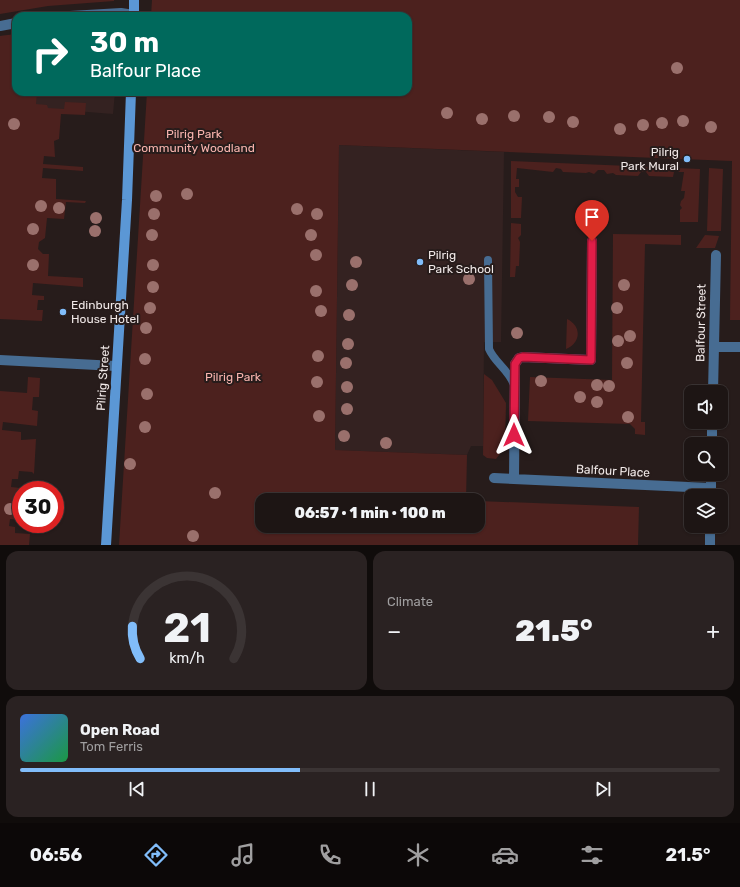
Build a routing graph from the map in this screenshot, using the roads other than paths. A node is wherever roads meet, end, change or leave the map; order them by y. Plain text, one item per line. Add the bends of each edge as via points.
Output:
1 (134, 0) edge
2 (134, 12) edge
3 (12, 24) edge
4 (0, 26) edge
5 (131, 96) edge
6 (592, 241) dead end
7 (716, 255) dead end
8 (488, 260) dead end
9 (714, 346) junction
10 (740, 347) edge
11 (0, 360) edge
12 (116, 366) junction
13 (713, 385) edge
14 (515, 390) junction
15 (494, 478) dead end
16 (514, 480) junction
17 (684, 490) edge
18 (710, 533) edge
19 (106, 545) edge
20 (710, 545) edge

1 - 2 street
3 - 4 street
5 - 12 street, Pilrig Street
6 - 14 street via 591,360 521,358 515,364
7 - 9 street, Balfour Street
8 - 14 lane via 489,349 510,377
9 - 10 street
9 - 13 street, Balfour Street
11 - 12 street
12 - 19 street, Pilrig Street
14 - 16 street
15 - 16 street, Balfour Place
16 - 17 street, Balfour Place
18 - 20 street

